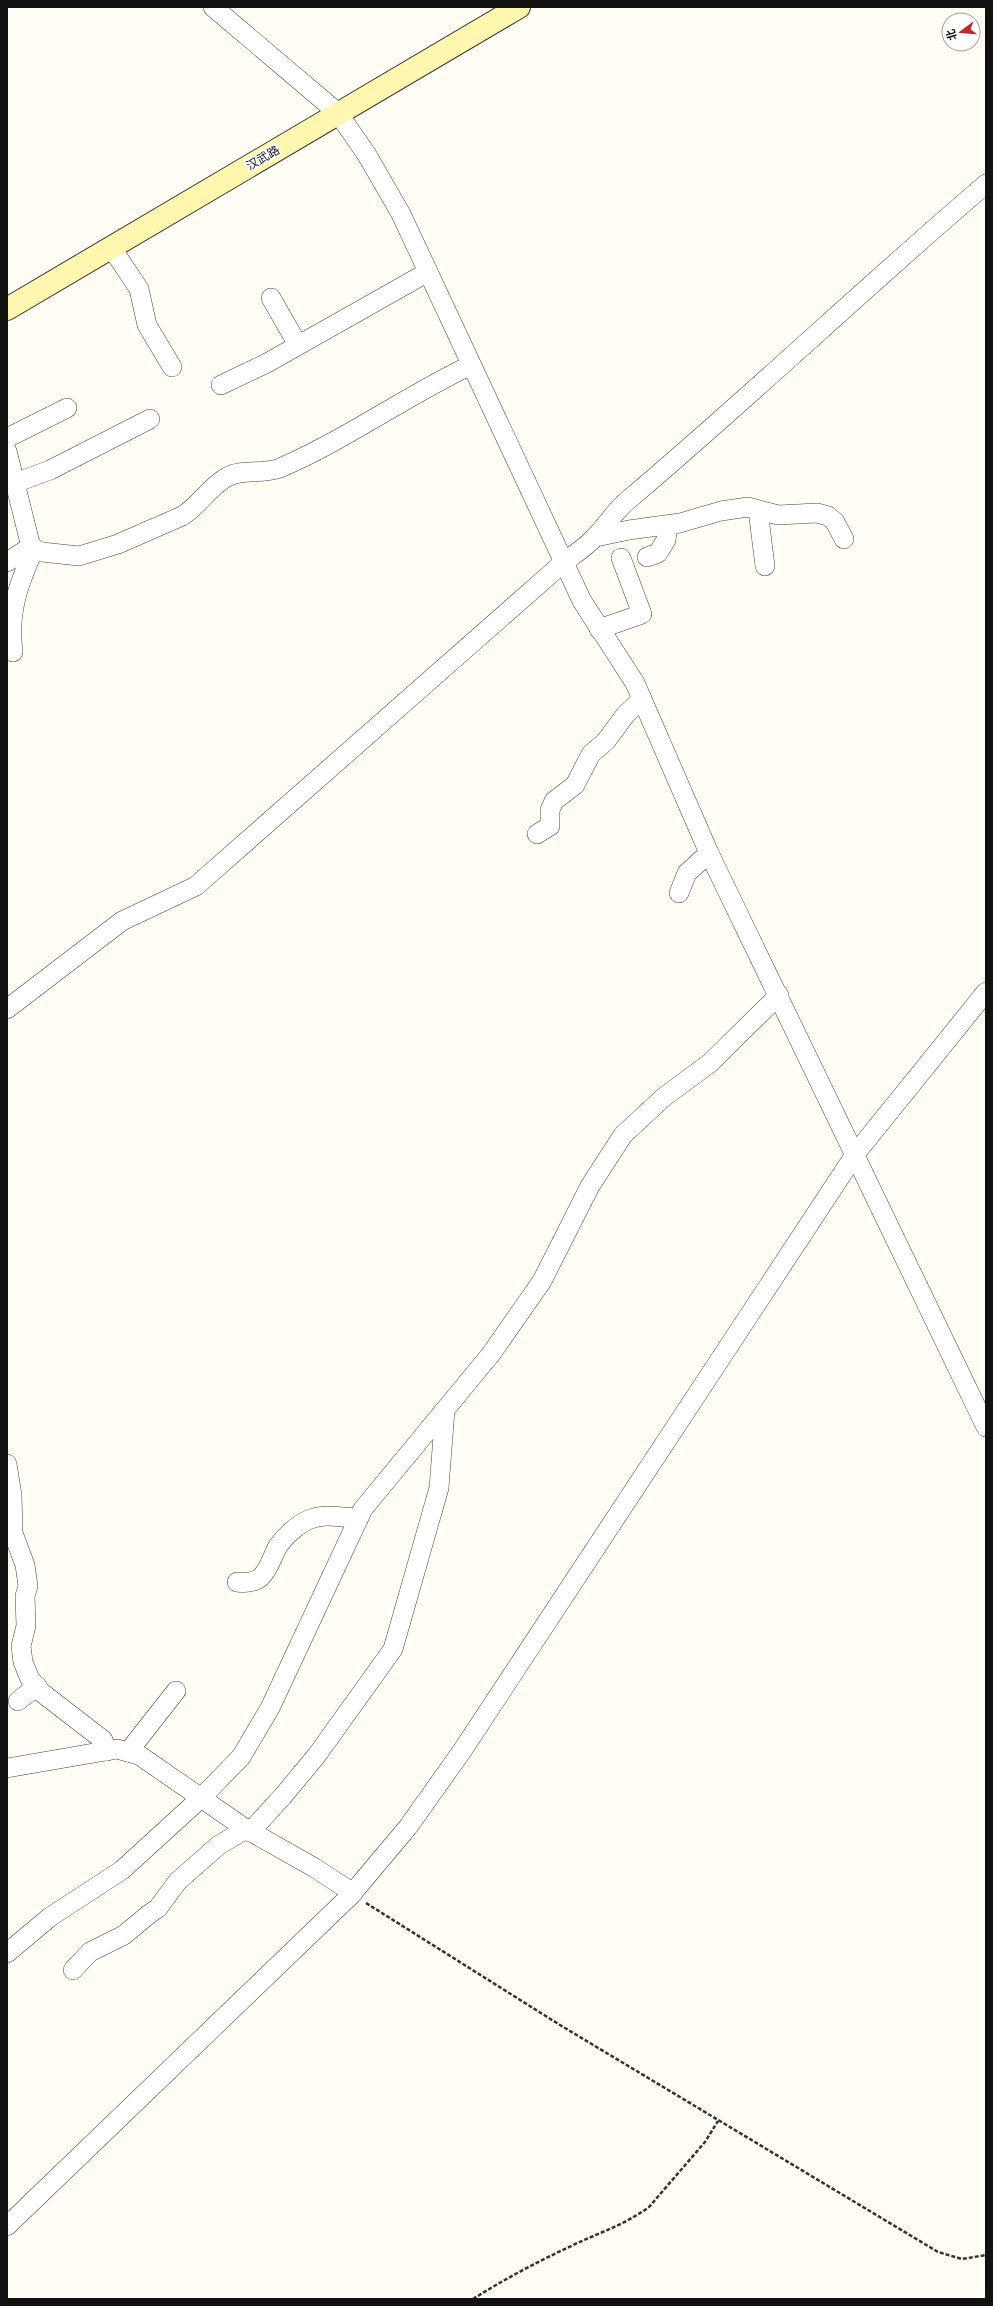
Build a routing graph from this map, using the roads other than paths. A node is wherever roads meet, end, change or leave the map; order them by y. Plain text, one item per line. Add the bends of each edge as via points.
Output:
1 (213, 7) edge
2 (519, 7) edge
3 (338, 113) junction
4 (986, 184) edge
5 (111, 247) junction
6 (428, 272) junction
7 (271, 298) dead end
8 (7, 309) edge
9 (298, 345) junction
10 (471, 364) junction
11 (172, 368) dead end
12 (221, 385) dead end
13 (67, 408) dead end
14 (150, 419) dead end
15 (7, 438) edge
16 (8, 455) edge
17 (15, 483) junction
18 (758, 510) junction
19 (668, 526) junction
20 (596, 537) junction
21 (844, 540) dead end
22 (33, 548) junction
23 (647, 557) dead end
24 (621, 558) dead end
25 (7, 562) edge
26 (564, 562) junction
27 (765, 566) dead end
28 (600, 629) junction
29 (13, 652) dead end
30 (642, 699) junction
31 (537, 834) dead end
32 (709, 853) junction
33 (678, 893) dead end
34 (986, 992) edge
35 (778, 995) junction
36 (7, 1009) edge
37 (856, 1153) junction
38 (445, 1410) junction
39 (986, 1426) edge
40 (7, 1464) edge
41 (359, 1517) junction
42 (10, 1535) edge
43 (237, 1582) dead end
44 (14, 1648) edge
45 (37, 1686) junction
46 (176, 1691) dead end
47 (18, 1701) dead end
48 (107, 1751) junction
49 (128, 1752) junction
50 (7, 1768) edge
51 (202, 1797) junction
52 (248, 1830) junction
53 (353, 1893) junction
54 (7, 1953) edge
55 (73, 1970) dead end
56 (7, 2226) edge

1 - 3 street
2 - 3 main road, 汉武路
3 - 5 main road, 汉武路
3 - 6 street via 371,162 401,214
4 - 20 street via 626,502 607,521
5 - 8 main road, 汉武路
5 - 11 street via 139,289 147,325
6 - 9 street
6 - 10 street
7 - 9 street
9 - 12 street via 267,364
10 - 22 street via 412,395 372,421 279,468 256,473 237,472 227,477 215,484 182,516 118,544 79,556 55,554
10 - 26 street
13 - 15 street
14 - 17 street via 50,470
16 - 17 street
17 - 22 street
18 - 19 street via 738,508
18 - 21 street via 778,515 817,513 828,516 835,522
18 - 27 street
19 - 20 street
19 - 23 street via 666,540 658,553
20 - 26 street
22 - 25 street
22 - 29 street via 12,611
24 - 28 street via 642,614
26 - 28 street via 582,601
26 - 36 street via 196,886 122,921
28 - 30 street via 635,683
30 - 31 street via 626,714 606,741 591,754 576,785 554,801 550,810 550,826
30 - 32 street
32 - 33 street via 687,873
32 - 35 street
34 - 37 street
35 - 37 street
35 - 38 street via 710,1063 664,1097 623,1135 590,1186 542,1281 491,1354
37 - 39 street
37 - 53 street via 462,1751 408,1827
38 - 41 street via 401,1461
38 - 52 street via 439,1488 393,1649 317,1755 283,1796
40 - 42 street via 12,1495
41 - 43 street via 347,1519 322,1515 308,1520 292,1531 279,1546 264,1576 248,1584
41 - 51 street via 270,1708 241,1757
42 - 44 street via 25,1565 28,1586 25,1596 26,1626
44 - 45 street via 30,1679
45 - 47 street
45 - 48 street via 41,1692 103,1740
46 - 49 street
48 - 49 street via 117,1749
48 - 50 street
49 - 51 street via 138,1755
51 - 52 street
51 - 54 street via 122,1870 50,1917
52 - 53 street
52 - 55 street via 219,1845 178,1881 158,1908 124,1934 90,1952
53 - 56 street

